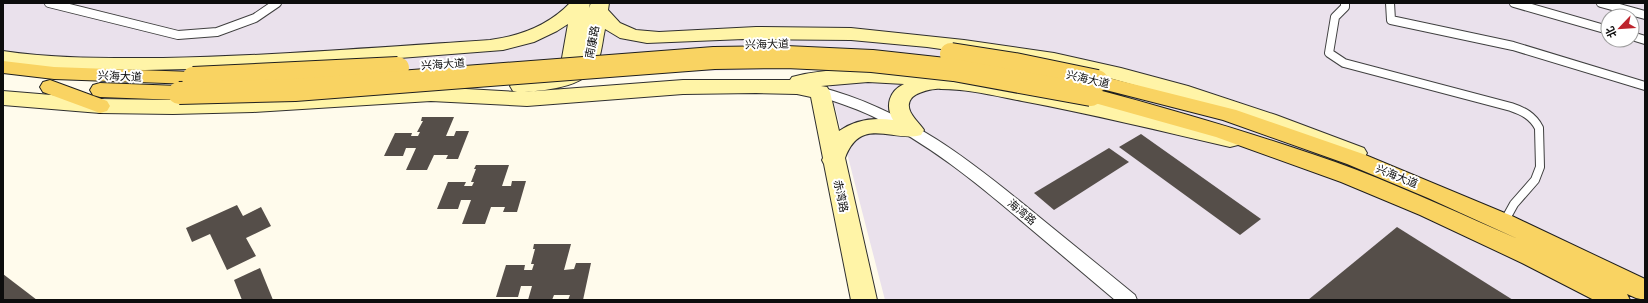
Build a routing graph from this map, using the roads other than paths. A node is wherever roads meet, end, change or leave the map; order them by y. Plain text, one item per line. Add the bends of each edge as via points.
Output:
1 (49, 3) edge
2 (277, 3) edge
3 (1346, 3) edge
4 (1390, 3) edge
5 (1514, 3) edge
6 (1601, 3) edge
7 (590, 5) edge
8 (1645, 15) edge
9 (1600, 28) edge
10 (442, 49) junction
11 (3, 57) edge
12 (134, 64) junction
13 (3, 67) edge
14 (576, 74) junction
15 (52, 80) junction
16 (3, 82) edge
17 (945, 82) junction
18 (756, 86) junction
19 (1645, 86) edge
20 (1094, 88) junction
21 (651, 89) junction
22 (820, 92) junction
23 (431, 94) junction
24 (3, 98) edge
25 (100, 106) junction
26 (824, 116) junction
27 (913, 130) junction
28 (1287, 153) junction
29 (833, 160) junction
30 (1504, 222) junction
31 (1645, 292) edge
32 (864, 300) edge
33 (1128, 300) edge
34 (1617, 300) edge

1 - 2 lane via 178,35 217,32 255,18
3 - 30 lane via 1335,17 1330,53 1337,59 1359,68 1510,107 1527,114 1537,123 1540,167 1535,180 1514,204
4 - 19 lane via 1391,20 1513,46
5 - 9 lane
6 - 8 lane
7 - 10 street, 兴海大道 via 573,12 536,35 520,40 490,46
7 - 14 street, 南康路 via 589,60
7 - 30 street, 兴海大道 via 615,29 637,36 823,33 909,39 1057,60 1119,74 1187,93 1327,141 1370,158
10 - 12 street, 兴海大道 via 279,61
10 - 23 street via 457,51 466,58 468,68 462,79 449,88
11 - 12 street, 兴海大道 via 76,64
12 - 15 main road
13 - 15 main road, 兴海大道
14 - 21 street via 587,82
14 - 23 street via 545,84
15 - 16 main road, 兴海大道
15 - 20 main road, 兴海大道, bridge via 179,93 295,90 714,58 786,57 872,61 954,70 1026,82
15 - 20 main road, 兴海大道, bridge via 193,78 387,68 760,43 879,47 954,54 1015,64
15 - 25 main road
17 - 18 street, 兴海大道 via 854,76
17 - 27 street via 914,87 901,97 899,109
17 - 28 street, 兴海大道 via 1117,113
18 - 21 street, 兴海大道
18 - 22 street, 兴海大道 via 797,87
20 - 28 main road, 兴海大道
20 - 30 main road, 兴海大道 via 1229,116 1348,156
21 - 23 street, 兴海大道 via 527,99
21 - 26 street, 兴海大道 via 689,92 792,92 815,102
22 - 26 street, 赤湾路
22 - 27 street, 海湾路 via 858,103
23 - 25 street, 兴海大道 via 254,105
24 - 25 street, 兴海大道
26 - 29 street, 赤湾路
27 - 29 street via 885,125 856,130 843,138
27 - 33 street, 海湾路 via 949,153
28 - 34 main road, 兴海大道 via 1428,208
29 - 32 street, 赤湾路
30 - 31 main road, 兴海大道

